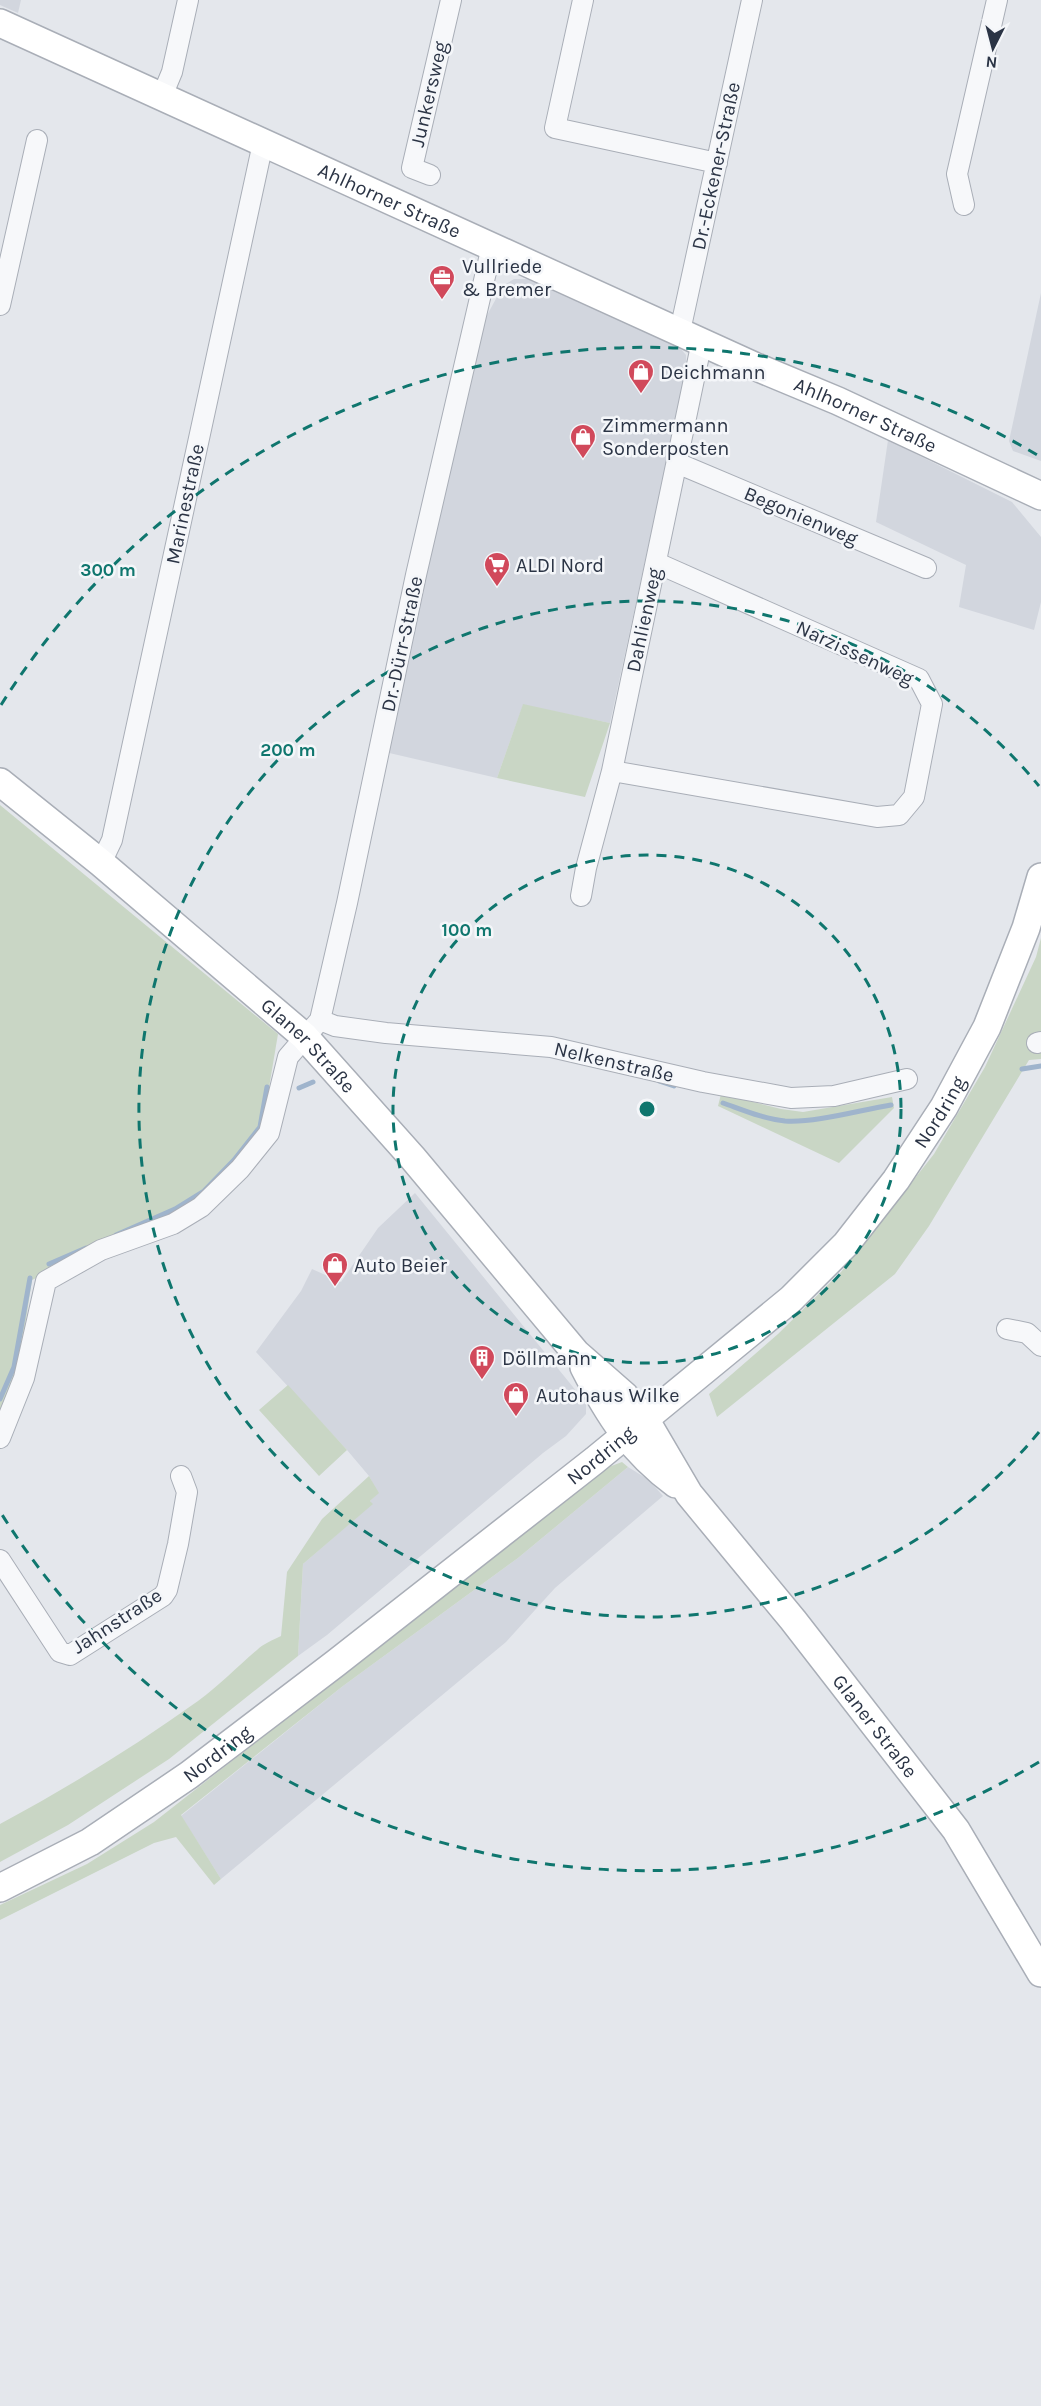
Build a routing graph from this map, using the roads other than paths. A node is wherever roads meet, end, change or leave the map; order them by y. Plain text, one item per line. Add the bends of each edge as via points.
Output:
1 (188, 0) edge
2 (451, 0) edge
3 (583, 0) edge
4 (752, 0) edge
5 (997, 0) edge
6 (0, 23) edge
7 (162, 96) junction
8 (37, 140) dead end
9 (263, 142) junction
10 (717, 163) junction
11 (430, 176) dead end
12 (964, 205) dead end
13 (492, 246) junction
14 (0, 305) edge
15 (691, 336) junction
16 (677, 463) junction
17 (1041, 496) edge
18 (657, 563) junction
19 (926, 568) dead end
20 (612, 771) junction
21 (0, 782) edge
22 (101, 863) junction
23 (1041, 877) edge
24 (581, 896) dead end
25 (312, 1028) junction
26 (907, 1078) dead end
27 (1007, 1329) dead end
28 (1041, 1346) edge
29 (576, 1353) junction
30 (645, 1419) junction
31 (624, 1436) junction
32 (0, 1438) edge
33 (182, 1476) dead end
34 (689, 1494) junction
35 (0, 1560) edge
36 (0, 1888) edge
37 (1038, 1962) edge

1 - 7 street via 172,72
2 - 11 street, Junkersweg via 412,168
3 - 10 street via 555,128
4 - 10 street, Dr.-Eckener-Straße
5 - 12 street via 957,174
6 - 7 street, Ahlhorner Straße
7 - 9 street, Ahlhorner Straße
8 - 14 street
9 - 13 street, Ahlhorner Straße
9 - 22 street, Marinestraße via 112,840
10 - 15 street, Dr.-Eckener-Straße
13 - 15 street, Ahlhorner Straße
13 - 25 street, Dr.-Dürr-Straße via 416,575 347,903
15 - 16 street, Dahlienweg
15 - 17 street, Ahlhorner Straße
16 - 18 street, Dahlienweg
16 - 19 street, Begonienweg
18 - 20 street, Dahlienweg
18 - 20 street, Narzissenweg via 919,679 932,705 914,797 899,815 877,817
20 - 24 street, Dahlienweg
21 - 22 street, Glaner Straße
22 - 25 street, Glaner Straße
23 - 30 street, Nordring via 1026,928 987,1027 944,1107 896,1180 846,1244 791,1299
25 - 26 street, Nelkenstraße via 335,1026 551,1047 791,1098 834,1096
25 - 29 street, Glaner Straße via 412,1157
25 - 32 street via 288,1057 269,1133 240,1169 201,1207 173,1224 101,1250 46,1281 24,1377
27 - 28 street via 1028,1333
29 - 30 street, Glaner Straße
29 - 31 street, Glaner Straße
30 - 31 street, Nordring
30 - 34 street, Glaner Straße
31 - 34 street, Glaner Straße
31 - 36 street, Nordring via 189,1775 90,1842
33 - 35 street, Jahnstraße via 187,1492 167,1590 70,1655 60,1652
34 - 37 street, Glaner Straße via 793,1620 956,1830

